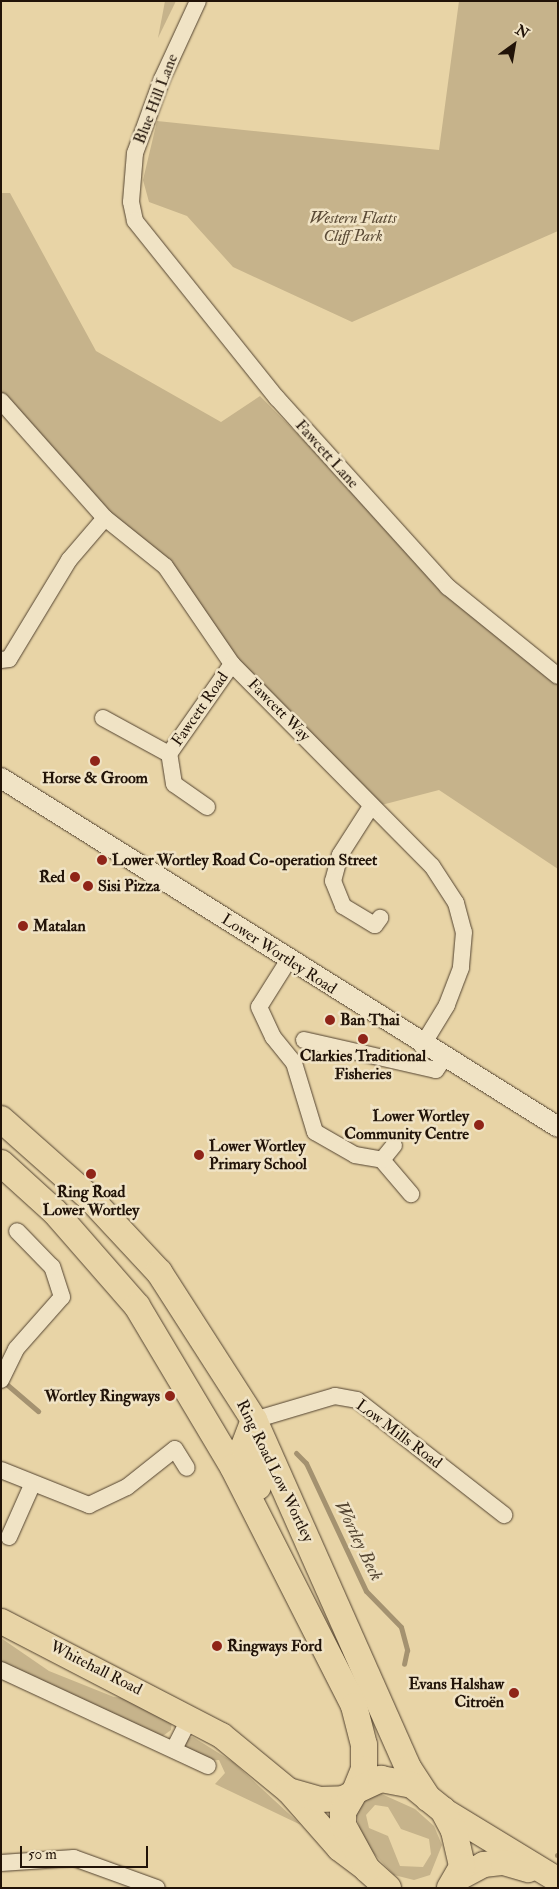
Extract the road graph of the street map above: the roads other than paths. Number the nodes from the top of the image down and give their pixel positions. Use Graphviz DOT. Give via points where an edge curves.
graph roads {
  1 [pos="198,1"];
  2 [pos="131,202"];
  3 [pos="1,401"];
  4 [pos="105,518"];
  5 [pos="1,660"];
  6 [pos="232,664"];
  7 [pos="558,676"];
  8 [pos="103,718"];
  9 [pos="169,754"];
  10 [pos="1,778"];
  11 [pos="207,807"];
  12 [pos="370,808"];
  13 [pos="380,918"];
  14 [pos="288,961"];
  15 [pos="304,1040"];
  16 [pos="422,1046"];
  17 [pos="444,1058"];
  18 [pos="1,1119"];
  19 [pos="558,1127"];
  20 [pos="394,1145"];
  21 [pos="382,1160"];
  22 [pos="1,1163"];
  23 [pos="410,1194"];
  24 [pos="17,1231"];
  25 [pos="1,1380"];
  26 [pos="254,1420"];
  27 [pos="187,1468"];
  28 [pos="1,1470"];
  29 [pos="32,1485"];
  30 [pos="504,1515"];
  31 [pos="9,1537"];
  32 [pos="284,1563"];
  33 [pos="1,1621"];
  34 [pos="1,1670"];
  35 [pos="190,1717"];
  36 [pos="174,1749"];
  37 [pos="208,1766"];
  38 [pos="288,1790"];
  39 [pos="354,1792"];
  40 [pos="435,1804"];
  41 [pos="1,1863"];
  42 [pos="367,1869"];
  43 [pos="549,1876"];
  44 [pos="455,1883"];
  45 [pos="157,1888"];
  46 [pos="388,1888"];
  1 -- 2 [label="street, Blue Hill Lane" via="162,79 135,153"];
  2 -- 7 [label="street, Fawcett Lane" via="136,220 156,249 276,398 448,587"];
  3 -- 4 [label="street, Fawcett Way"];
  4 -- 5 [label="street" via="69,560 10,659"];
  4 -- 6 [label="street, Fawcett Way" via="165,566"];
  6 -- 9 [label="street, Fawcett Road"];
  6 -- 12 [label="street, Fawcett Way" via="305,735"];
  8 -- 9 [label="street, Fawcett Road"];
  9 -- 11 [label="street, Fawcett Road" via="174,784"];
  10 -- 14 [label="street, Lower Wortley Road"];
  12 -- 13 [label="street" via="340,854 333,881 343,906 375,925"];
  12 -- 16 [label="street, Fawcett Way" via="432,866 456,903 464,932 461,968 447,1005"];
  14 -- 16 [label="street, Lower Wortley Road"];
  14 -- 21 [label="street" via="259,1007 273,1037 294,1063 315,1132 356,1155"];
  15 -- 17 [label="street" via="436,1070"];
  16 -- 17 [label="street, Lower Wortley Road"];
  17 -- 19 [label="street, Lower Wortley Road"];
  18 -- 26 [label="highway, Ring Road Low Wortley" via="89,1197 159,1272"];
  20 -- 21 [label="street"];
  21 -- 23 [label="street"];
  22 -- 32 [label="highway, Ring Road Low Wortley" via="55,1212 137,1306"];
  24 -- 25 [label="street" via="52,1267 62,1297 16,1349"];
  26 -- 30 [label="street, Low Mills Road" via="335,1396 357,1400"];
  26 -- 32 [label="highway" via="244,1446"];
  26 -- 40 [label="highway, Ring Road Low Wortley" via="409,1769"];
  27 -- 29 [label="street" via="171,1443 127,1487 89,1505"];
  28 -- 29 [label="street"];
  29 -- 31 [label="street"];
  32 -- 39 [label="highway, Ring Road Low Wortley" via="354,1706 364,1745 364,1769"];
  33 -- 35 [label="main road, Whitehall Road"];
  34 -- 36 [label="street"];
  35 -- 36 [label="street"];
  35 -- 38 [label="main road, Whitehall Road" via="221,1735"];
  36 -- 37 [label="street"];
  38 -- 39 [label="main road, Whitehall Road" via="320,1799 343,1798"];
  38 -- 42 [label="main road, Whitehall Road" via="339,1848"];
  39 -- 40 [label="highway" via="381,1779 396,1780"];
  39 -- 42 [label="highway, Ring Road Low Wortley" via="342,1825"];
  40 -- 43 [label="main road"];
  40 -- 44 [label="highway, Ring Road Low Wortley" via="459,1848"];
  41 -- 45 [label="street" via="74,1858"];
  42 -- 46 [label="highway, Ring Road Low Wortley"];
  43 -- 44 [label="main road" via="502,1862 483,1864"];
}
